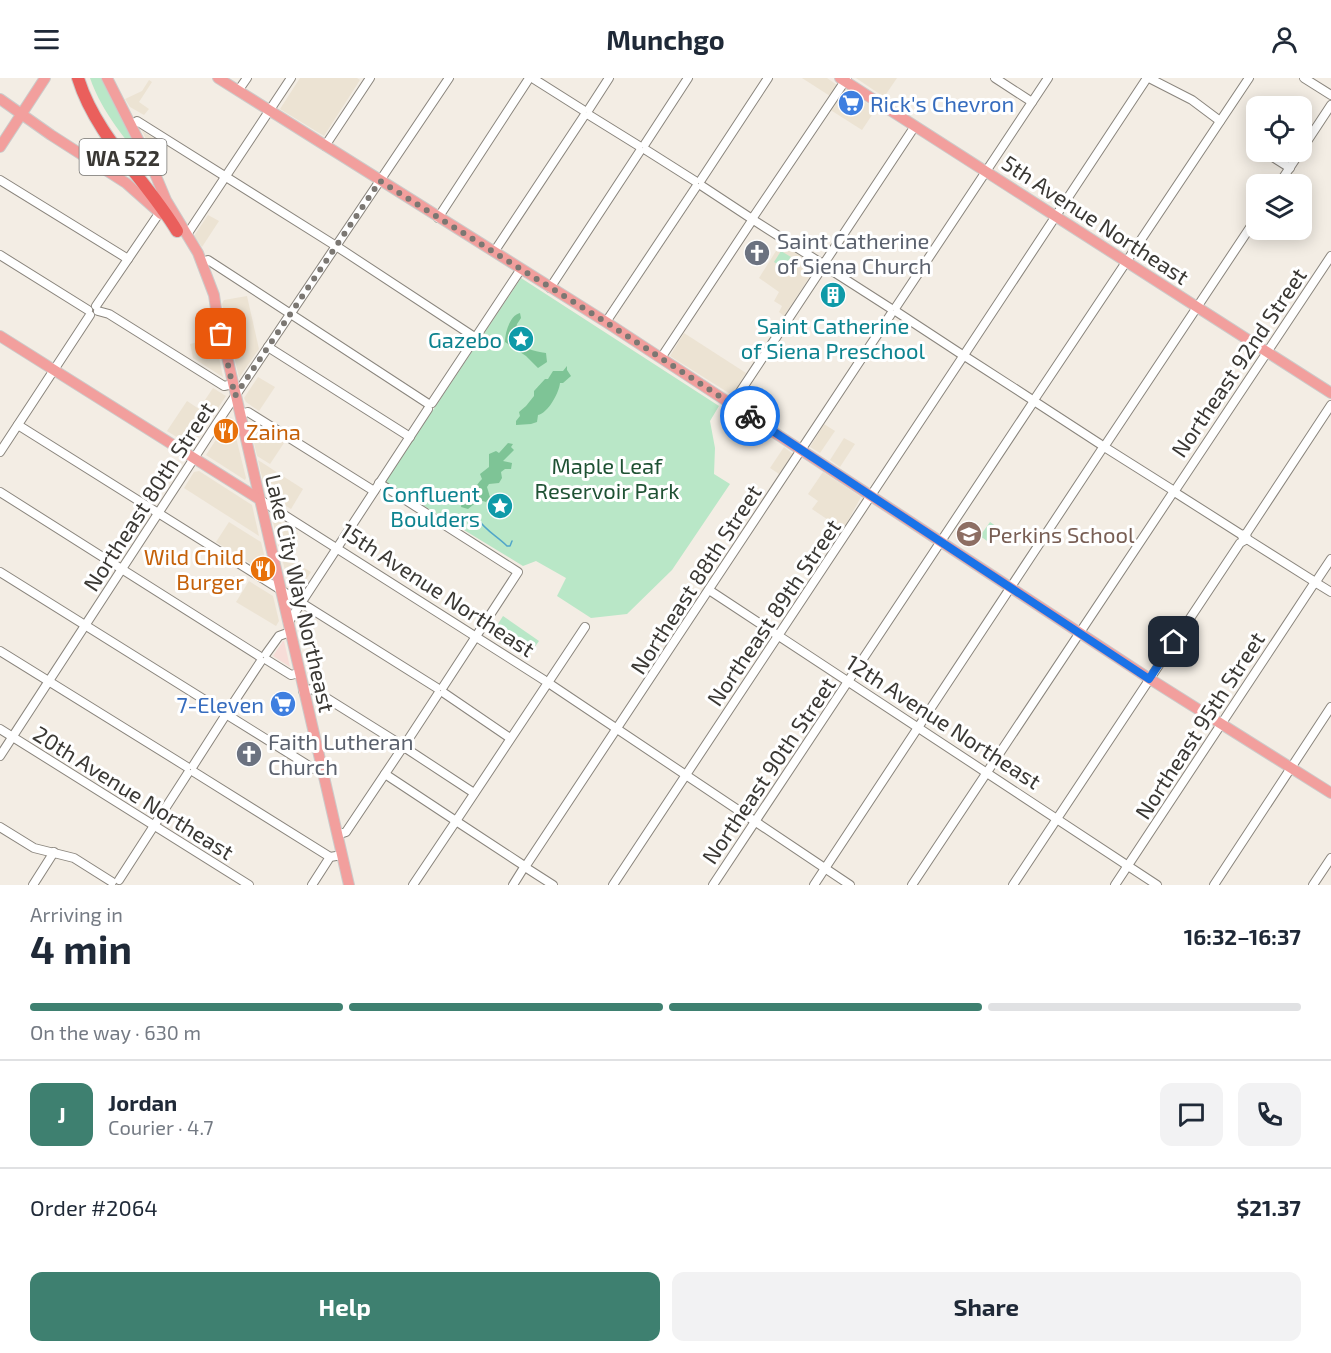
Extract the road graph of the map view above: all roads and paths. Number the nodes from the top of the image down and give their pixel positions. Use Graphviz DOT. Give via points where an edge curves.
graph roads {
  1 [pos="45,78"];
  2 [pos="78,78"];
  3 [pos="86,78"];
  4 [pos="107,78"];
  5 [pos="218,78"];
  6 [pos="247,78"];
  7 [pos="291,78"];
  8 [pos="370,78"];
  9 [pos="449,78"];
  10 [pos="609,78"];
  11 [pos="688,78"];
  12 [pos="768,78"];
  13 [pos="995,78"];
  14 [pos="1048,78"];
  15 [pos="1148,78"];
  16 [pos="1248,78"];
  17 [pos="1304,78"];
  18 [pos="531,79"];
  19 [pos="844,79"];
  20 [pos="238,91"];
  21 [pos="1331,95"];
  22 [pos="0,99"];
  23 [pos="1032,102"];
  24 [pos="1331,105"];
  25 [pos="270,111"];
  26 [pos="586,112"];
  27 [pos="21,114"];
  28 [pos="1220,121"];
  29 [pos="131,124"];
  30 [pos="915,126"];
  31 [pos="1312,134"];
  32 [pos="325,146"];
  33 [pos="0,147"];
  34 [pos="642,148"];
  35 [pos="1281,162"];
  36 [pos="1294,162"];
  37 [pos="1290,168"];
  38 [pos="986,171"];
  39 [pos="1286,174"];
  40 [pos="226,176"];
  41 [pos="0,180"];
  42 [pos="380,181"];
  43 [pos="698,184"];
  44 [pos="166,200"];
  45 [pos="159,212"];
  46 [pos="1056,216"];
  47 [pos="438,218"];
  48 [pos="752,219"];
  49 [pos="183,232"];
  50 [pos="1246,233"];
  51 [pos="336,246"];
  52 [pos="494,252"];
  53 [pos="0,255"];
  54 [pos="1331,256"];
  55 [pos="128,259"];
  56 [pos="202,262"];
  57 [pos="1127,262"];
  58 [pos="823,265"];
  59 [pos="521,269"];
  60 [pos="550,288"];
  61 [pos="1197,306"];
  62 [pos="216,309"];
  63 [pos="894,310"];
  64 [pos="93,311"];
  65 [pos="291,314"];
  66 [pos="606,322"];
  67 [pos="0,336"];
  68 [pos="476,338"];
  69 [pos="268,347"];
  70 [pos="1268,352"];
  71 [pos="964,355"];
  72 [pos="661,358"];
  73 [pos="54,370"];
  74 [pos="233,384"];
  75 [pos="1331,393"];
  76 [pos="235,396"];
  77 [pos="1034,401"];
  78 [pos="732,404"];
  79 [pos="429,405"];
  80 [pos="1331,405"];
  81 [pos="240,414"];
  82 [pos="18,425"];
  83 [pos="410,437"];
  84 [pos="1104,446"];
  85 [pos="801,451"];
  86 [pos="0,452"];
  87 [pos="194,458"];
  88 [pos="380,483"];
  89 [pos="374,491"];
  90 [pos="1174,491"];
  91 [pos="0,492"];
  92 [pos="871,497"];
  93 [pos="259,499"];
  94 [pos="158,514"];
  95 [pos="1244,537"];
  96 [pos="941,541"];
  97 [pos="337,548"];
  98 [pos="1331,559"];
  99 [pos="122,569"];
  100 [pos="0,572"];
  101 [pos="1315,582"];
  102 [pos="1011,587"];
  103 [pos="280,588"];
  104 [pos="709,590"];
  105 [pos="1331,592"];
  106 [pos="302,602"];
  107 [pos="85,626"];
  108 [pos="585,627"];
  109 [pos="289,628"];
  110 [pos="1079,632"];
  111 [pos="779,636"];
  112 [pos="476,637"];
  113 [pos="0,651"];
  114 [pos="263,658"];
  115 [pos="299,673"];
  116 [pos="1149,679"];
  117 [pos="49,681"];
  118 [pos="547,682"];
  119 [pos="848,682"];
  120 [pos="303,691"];
  121 [pos="440,691"];
  122 [pos="1331,707"];
  123 [pos="227,714"];
  124 [pos="1221,724"];
  125 [pos="918,727"];
  126 [pos="0,729"];
  127 [pos="617,729"];
  128 [pos="13,737"];
  129 [pos="510,738"];
  130 [pos="404,747"];
  131 [pos="0,756"];
  132 [pos="321,767"];
  133 [pos="1291,768"];
  134 [pos="191,770"];
  135 [pos="987,773"];
  136 [pos="385,774"];
  137 [pos="686,776"];
  138 [pos="474,793"];
  139 [pos="1331,793"];
  140 [pos="1056,819"];
  141 [pos="456,821"];
  142 [pos="755,822"];
  143 [pos="154,826"];
  144 [pos="1,830"];
  145 [pos="337,835"];
  146 [pos="54,852"];
  147 [pos="342,855"];
  148 [pos="330,858"];
  149 [pos="1331,858"];
  150 [pos="1127,866"];
  151 [pos="525,867"];
  152 [pos="825,868"];
  153 [pos="116,883"];
  154 [pos="33,885"];
  155 [pos="249,885"];
  156 [pos="312,885"];
  157 [pos="349,885"];
  158 [pos="413,885"];
  159 [pos="513,885"];
  160 [pos="553,885"];
  161 [pos="613,885"];
  162 [pos="713,885"];
  163 [pos="814,885"];
  164 [pos="849,885"];
  165 [pos="912,885"];
  166 [pos="1012,885"];
  167 [pos="1114,885"];
  168 [pos="1157,885"];
  169 [pos="1214,885"];
  170 [pos="1313,885"];
  1 -- 27 [label="main road"];
  2 -- 49 [label="highway, WA 522" via="99,125"];
  3 -- 44 [label="highway, WA 522" via="106,120"];
  4 -- 29 [label="main road, Lake City Way Northeast"];
  5 -- 20 [label="main road"];
  6 -- 20 [label="street"];
  7 -- 25 [label="street"];
  8 -- 32 [label="street"];
  9 -- 42 [label="street, Northeast 80th Street"];
  10 -- 26 [label="street"];
  11 -- 34 [label="street"];
  12 -- 43 [label="street"];
  13 -- 23 [label="street"];
  14 -- 23 [label="street, Northeast 88th Street"];
  15 -- 28 [label="street" via="1192,100"];
  15 -- 46 [label="street, Northeast 89th Street"];
  16 -- 28 [label="street, Northeast 90th Street"];
  17 -- 21 [label="street"];
  18 -- 26 [label="street"];
  18 -- 47 [label="street"];
  19 -- 30 [label="main road, 5th Avenue Northeast"];
  19 -- 48 [label="street"];
  20 -- 25 [label="main road"];
  22 -- 27 [label="main road"];
  23 -- 38 [label="street, Northeast 88th Street"];
  24 -- 31 [label="street"];
  25 -- 32 [label="main road"];
  25 -- 40 [label="street"];
  26 -- 34 [label="street"];
  26 -- 52 [label="street"];
  27 -- 33 [label="main road"];
  27 -- 45 [label="main road" via="126,183"];
  28 -- 57 [label="street, Northeast 90th Street"];
  29 -- 40 [label="street" via="137,121"];
  29 -- 44 [label="main road, Lake City Way Northeast"];
  30 -- 38 [label="main road, 5th Avenue Northeast"];
  30 -- 58 [label="street"];
  32 -- 42 [label="main road"];
  34 -- 43 [label="street"];
  34 -- 60 [label="street"];
  35 -- 37 [label="street"];
  36 -- 37 [label="street"];
  37 -- 39 [label="street"];
  38 -- 46 [label="main road, 5th Avenue Northeast"];
  38 -- 63 [label="street, Northeast 88th Street"];
  40 -- 49 [label="street"];
  40 -- 51 [label="street"];
  41 -- 55 [label="street"];
  42 -- 47 [label="main road"];
  42 -- 51 [label="street, Northeast 80th Street"];
  43 -- 48 [label="street"];
  43 -- 66 [label="street"];
  44 -- 49 [label="main road, Lake City Way Northeast / WA 522"];
  45 -- 49 [label="main road"];
  45 -- 55 [label="street"];
  46 -- 57 [label="main road, 5th Avenue Northeast"];
  46 -- 71 [label="street, Northeast 89th Street"];
  47 -- 52 [label="main road"];
  48 -- 58 [label="street"];
  48 -- 72 [label="street"];
  49 -- 56 [label="main road, Lake City Way Northeast / WA 522"];
  49 -- 62 [label="main road, Lake City Way Northeast / WA 522"];
  50 -- 61 [label="street"];
  51 -- 65 [label="street, Northeast 80th Street"];
  51 -- 68 [label="street"];
  52 -- 59 [label="main road"];
  53 -- 64 [label="street"];
  54 -- 70 [label="street, Northeast 92nd Street"];
  55 -- 64 [label="street"];
  56 -- 62 [label="main road, Lake City Way Northeast / WA 522"];
  56 -- 65 [label="street" via="208,260"];
  57 -- 61 [label="main road, 5th Avenue Northeast"];
  57 -- 77 [label="street, Northeast 90th Street"];
  58 -- 63 [label="street"];
  58 -- 78 [label="street"];
  59 -- 60 [label="main road"];
  59 -- 68 [label="street"];
  60 -- 66 [label="main road"];
  61 -- 70 [label="main road, 5th Avenue Northeast"];
  61 -- 84 [label="street"];
  62 -- 74 [label="main road, Lake City Way Northeast / WA 522"];
  63 -- 71 [label="street"];
  63 -- 85 [label="street, Northeast 88th Street"];
  64 -- 73 [label="street"];
  64 -- 74 [label="street" via="109,314 224,386"];
  65 -- 69 [label="street, Northeast 80th Street"];
  65 -- 79 [label="street"];
  66 -- 72 [label="main road"];
  67 -- 73 [label="main road, 15th Avenue Northeast"];
  68 -- 79 [label="street"];
  69 -- 76 [label="street, Northeast 80th Street"];
  69 -- 83 [label="street"];
  70 -- 75 [label="main road, 5th Avenue Northeast"];
  70 -- 90 [label="street, Northeast 92nd Street"];
  71 -- 77 [label="street"];
  71 -- 92 [label="street, Northeast 89th Street"];
  72 -- 78 [label="main road"];
  73 -- 82 [label="street"];
  73 -- 87 [label="main road, 15th Avenue Northeast"];
  74 -- 76 [label="main road, Lake City Way Northeast / WA 522"];
  76 -- 81 [label="main road, Lake City Way Northeast / WA 522"];
  76 -- 87 [label="street, Northeast 80th Street"];
  77 -- 84 [label="street"];
  77 -- 96 [label="street, Northeast 90th Street"];
  78 -- 85 [label="main road"];
  79 -- 83 [label="street"];
  80 -- 95 [label="street"];
  81 -- 89 [label="street" via="248,412"];
  81 -- 93 [label="main road, Lake City Way Northeast / WA 522"];
  82 -- 86 [label="street"];
  82 -- 94 [label="street"];
  83 -- 88 [label="street"];
  84 -- 90 [label="street"];
  84 -- 102 [label="street"];
  85 -- 92 [label="main road"];
  85 -- 104 [label="street, Northeast 88th Street"];
  87 -- 93 [label="main road, 15th Avenue Northeast"];
  87 -- 94 [label="street, Northeast 80th Street"];
  88 -- 89 [label="street"];
  88 -- 112 [label="street" via="518,572"];
  89 -- 97 [label="street"];
  90 -- 95 [label="street"];
  90 -- 110 [label="street, Northeast 92nd Street"];
  91 -- 99 [label="street"];
  92 -- 96 [label="main road"];
  92 -- 111 [label="street, Northeast 89th Street"];
  93 -- 97 [label="street, 15th Avenue Northeast"];
  93 -- 103 [label="main road, Lake City Way Northeast / WA 522"];
  94 -- 99 [label="street, Northeast 80th Street"];
  94 -- 103 [label="street"];
  95 -- 101 [label="street"];
  95 -- 116 [label="street"];
  96 -- 102 [label="main road"];
  96 -- 119 [label="street, Northeast 90th Street"];
  97 -- 106 [label="street"];
  97 -- 112 [label="street, 15th Avenue Northeast"];
  98 -- 101 [label="street, Northeast 95th Street"];
  99 -- 107 [label="street, Northeast 80th Street"];
  99 -- 114 [label="street"];
  100 -- 107 [label="street"];
  101 -- 105 [label="street"];
  101 -- 124 [label="street, Northeast 95th Street"];
  102 -- 110 [label="main road"];
  102 -- 125 [label="street"];
  103 -- 106 [label="street"];
  103 -- 109 [label="main road, Lake City Way Northeast / WA 522"];
  104 -- 111 [label="street, 12th Avenue Northeast"];
  104 -- 127 [label="street, Northeast 88th Street"];
  106 -- 109 [label="street"];
  106 -- 121 [label="street"];
  107 -- 117 [label="street, Northeast 80th Street"];
  107 -- 123 [label="street"];
  108 -- 118 [label="street"];
  109 -- 114 [label="street"];
  109 -- 115 [label="main road, Lake City Way Northeast / WA 522"];
  110 -- 116 [label="main road"];
  110 -- 135 [label="street, Northeast 92nd Street"];
  111 -- 119 [label="street, 12th Avenue Northeast"];
  111 -- 137 [label="street, Northeast 89th Street"];
  112 -- 118 [label="street, 15th Avenue Northeast"];
  112 -- 121 [label="street"];
  113 -- 117 [label="street"];
  114 -- 115 [label="street" via="291,675"];
  114 -- 123 [label="street"];
  115 -- 120 [label="main road, Lake City Way Northeast / WA 522"];
  116 -- 124 [label="main road"];
  116 -- 140 [label="street"];
  117 -- 128 [label="street, Northeast 80th Street"];
  117 -- 134 [label="street"];
  118 -- 127 [label="street, 15th Avenue Northeast"];
  118 -- 129 [label="street"];
  119 -- 125 [label="street, 12th Avenue Northeast"];
  119 -- 142 [label="street, Northeast 90th Street"];
  120 -- 130 [label="street" via="312,689"];
  120 -- 132 [label="main road, Lake City Way Northeast / WA 522"];
  121 -- 129 [label="street"];
  121 -- 130 [label="street"];
  122 -- 133 [label="street"];
  123 -- 132 [label="street" via="314,769"];
  123 -- 134 [label="street"];
  124 -- 133 [label="main road"];
  124 -- 150 [label="street, Northeast 95th Street"];
  125 -- 135 [label="street, 12th Avenue Northeast"];
  125 -- 152 [label="street"];
  126 -- 128 [label="street, 20th Avenue Northeast"];
  127 -- 137 [label="street, 15th Avenue Northeast"];
  127 -- 151 [label="street, Northeast 88th Street"];
  128 -- 131 [label="street, Northeast 80th Street"];
  128 -- 143 [label="street, 20th Avenue Northeast"];
  129 -- 138 [label="street"];
  130 -- 136 [label="street"];
  130 -- 138 [label="street"];
  132 -- 145 [label="main road, Lake City Way Northeast / WA 522"];
  133 -- 139 [label="main road"];
  133 -- 169 [label="street"];
  134 -- 143 [label="street"];
  134 -- 148 [label="street"];
  135 -- 140 [label="street, 12th Avenue Northeast"];
  135 -- 165 [label="street, Northeast 92nd Street"];
  136 -- 141 [label="street"];
  136 -- 145 [label="street" via="346,832"];
  137 -- 142 [label="street, 15th Avenue Northeast"];
  137 -- 161 [label="street, Northeast 89th Street"];
  138 -- 141 [label="street"];
  140 -- 150 [label="street, 12th Avenue Northeast"];
  140 -- 166 [label="street"];
  141 -- 151 [label="street"];
  141 -- 158 [label="street"];
  142 -- 152 [label="street, 15th Avenue Northeast"];
  142 -- 162 [label="street, Northeast 90th Street"];
  143 -- 153 [label="street"];
  143 -- 155 [label="street, 20th Avenue Northeast"];
  144 -- 146 [label="street" via="34,848"];
  145 -- 147 [label="main road, Lake City Way Northeast / WA 522"];
  146 -- 153 [label="street" via="74,858"];
  146 -- 154 [label="street"];
  147 -- 148 [label="street"];
  147 -- 157 [label="main road, Lake City Way Northeast / WA 522"];
  148 -- 156 [label="street"];
  149 -- 170 [label="street"];
  150 -- 167 [label="street, Northeast 95th Street"];
  150 -- 168 [label="street, 12th Avenue Northeast"];
  151 -- 159 [label="street, Northeast 88th Street"];
  151 -- 160 [label="street"];
  152 -- 163 [label="street"];
  152 -- 164 [label="street, 15th Avenue Northeast"];
}
